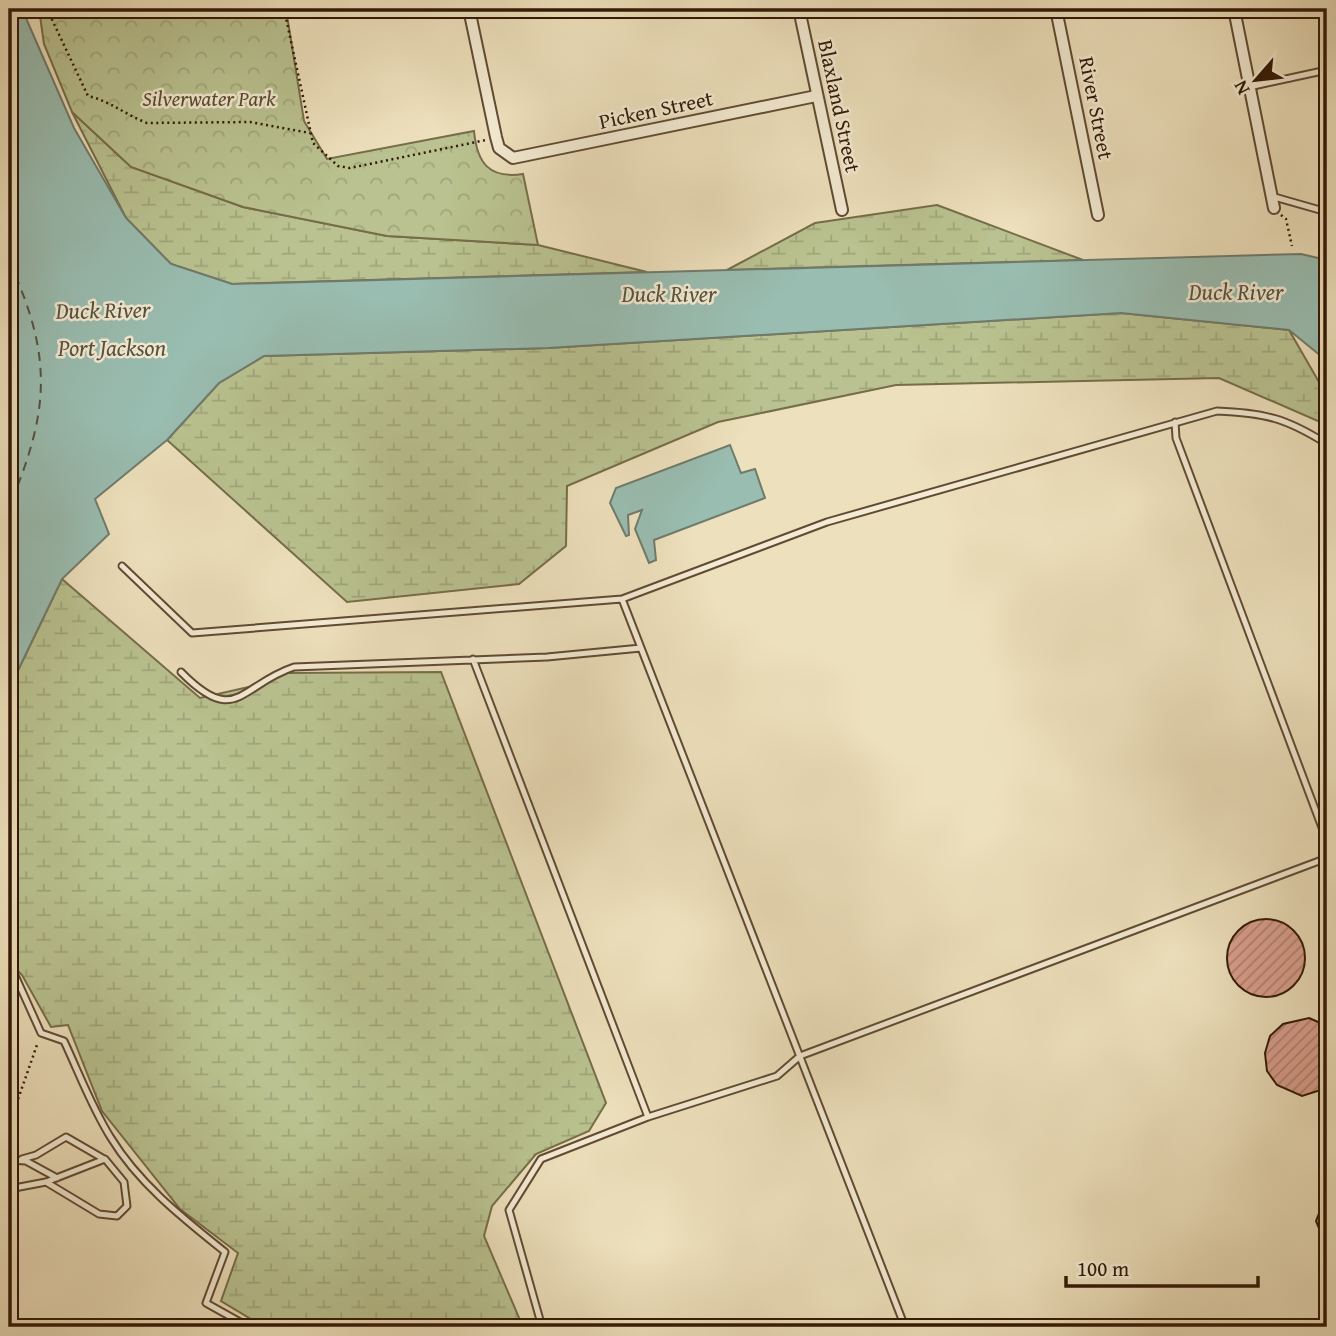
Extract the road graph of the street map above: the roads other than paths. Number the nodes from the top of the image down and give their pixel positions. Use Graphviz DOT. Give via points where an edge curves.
graph roads {
  1 [pos="469,9"];
  2 [pos="799,9"];
  3 [pos="1056,9"];
  4 [pos="1234,9"];
  5 [pos="1327,70"];
  6 [pos="1250,87"];
  7 [pos="816,96"];
  8 [pos="1271,196"];
  9 [pos="1273,208"];
  10 [pos="842,210"];
  11 [pos="1327,212"];
  12 [pos="1098,215"];
  13 [pos="1175,422"];
  14 [pos="1327,444"];
  15 [pos="122,566"];
  16 [pos="622,599"];
  17 [pos="641,648"];
  18 [pos="473,659"];
  19 [pos="181,672"];
  20 [pos="1327,841"];
  21 [pos="1327,858"];
  22 [pos="9,962"];
  23 [pos="800,1056"];
  24 [pos="648,1117"];
  25 [pos="22,1159"];
  26 [pos="105,1159"];
  27 [pos="9,1160"];
  28 [pos="57,1178"];
  29 [pos="46,1182"];
  30 [pos="9,1189"];
  31 [pos="249,1327"];
  32 [pos="542,1327"];
  33 [pos="905,1327"];
  1 -- 7 [label="street, Picken Street" via="496,137 505,154 513,158"];
  2 -- 7 [label="street, Blaxland Street"];
  3 -- 12 [label="street, River Street"];
  4 -- 6 [label="street"];
  5 -- 6 [label="lane"];
  6 -- 8 [label="street"];
  7 -- 10 [label="street, Blaxland Street"];
  8 -- 9 [label="street"];
  8 -- 11 [label="lane"];
  13 -- 14 [label="lane" via="1217,411 1261,412"];
  13 -- 16 [label="lane" via="827,522"];
  13 -- 20 [label="lane" via="1191,480"];
  15 -- 16 [label="lane" via="192,633"];
  16 -- 17 [label="lane"];
  17 -- 18 [label="lane"];
  17 -- 23 [label="lane"];
  18 -- 19 [label="lane" via="294,667 237,699 219,701 202,694"];
  18 -- 24 [label="lane"];
  21 -- 23 [label="lane"];
  22 -- 31 [label="lane" via="41,1033 64,1041 111,1138 180,1216 225,1252 206,1303"];
  23 -- 24 [label="lane" via="777,1076"];
  23 -- 33 [label="lane"];
  24 -- 32 [label="lane" via="541,1159 509,1210"];
  25 -- 26 [label="lane" via="66,1137"];
  25 -- 27 [label="lane"];
  25 -- 28 [label="lane"];
  26 -- 28 [label="lane"];
  26 -- 29 [label="lane" via="127,1191 127,1206 117,1216 99,1214"];
  28 -- 29 [label="lane"];
  29 -- 30 [label="lane"];
}
